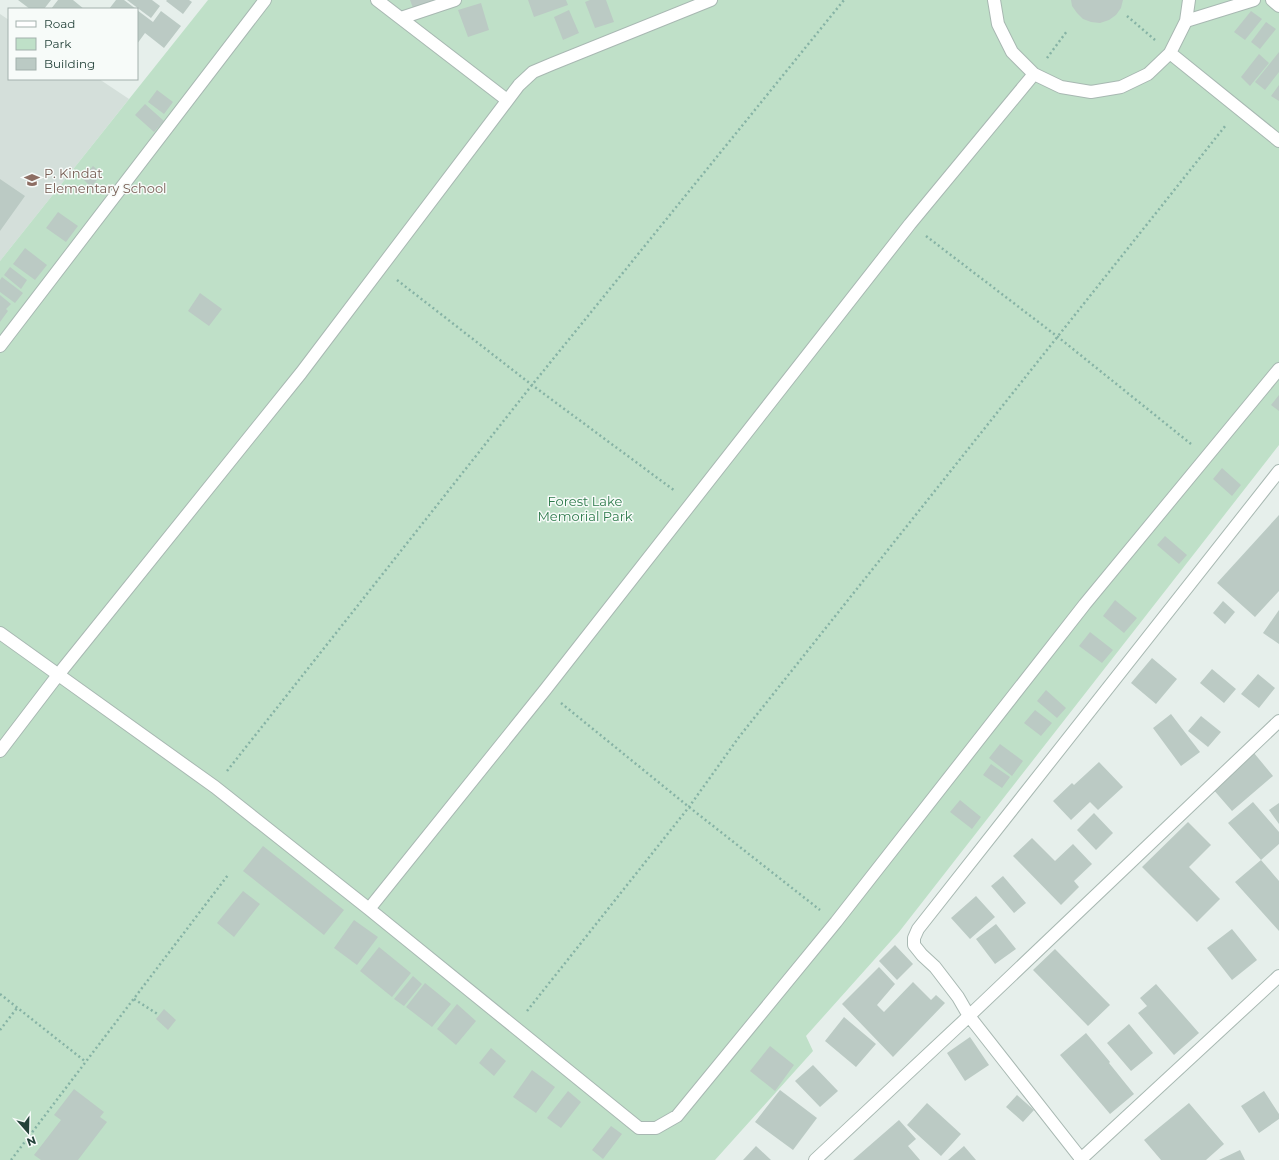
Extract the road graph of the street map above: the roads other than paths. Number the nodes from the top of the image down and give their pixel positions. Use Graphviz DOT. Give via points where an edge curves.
graph roads {
  1 [pos="265,0"];
  2 [pos="377,0"];
  3 [pos="455,0"];
  4 [pos="711,0"];
  5 [pos="994,0"];
  6 [pos="1189,0"];
  7 [pos="1254,0"];
  8 [pos="1272,0"];
  9 [pos="1232,3"];
  10 [pos="1279,6"];
  11 [pos="401,18"];
  12 [pos="1186,21"];
  13 [pos="1170,53"];
  14 [pos="1034,74"];
  15 [pos="507,100"];
  16 [pos="1279,141"];
  17 [pos="0,346"];
  18 [pos="1279,369"];
  19 [pos="1279,471"];
  20 [pos="0,633"];
  21 [pos="58,675"];
  22 [pos="1279,721"];
  23 [pos="0,751"];
  24 [pos="369,909"];
  25 [pos="1279,976"];
  26 [pos="969,1016"];
  27 [pos="815,1160"];
  28 [pos="1081,1160"];
  1 -- 17 [label="street"];
  2 -- 11 [label="street"];
  3 -- 11 [label="street"];
  4 -- 15 [label="street" via="533,72"];
  5 -- 14 [label="street" via="998,24 1012,52"];
  6 -- 12 [label="street"];
  7 -- 9 [label="street"];
  8 -- 10 [label="street"];
  9 -- 12 [label="street"];
  11 -- 15 [label="street"];
  12 -- 13 [label="street"];
  13 -- 14 [label="street" via="1148,74 1121,88 1084,91 1061,87"];
  13 -- 16 [label="street"];
  14 -- 24 [label="street" via="910,224 545,690"];
  15 -- 21 [label="street" via="302,373"];
  18 -- 24 [label="street" via="1085,604 836,922 677,1116 656,1128 639,1128"];
  19 -- 26 [label="street" via="918,929 914,945 935,967"];
  20 -- 21 [label="street"];
  21 -- 23 [label="street"];
  21 -- 24 [label="street" via="215,787"];
  22 -- 26 [label="street"];
  25 -- 28 [label="street"];
  26 -- 27 [label="street"];
  26 -- 28 [label="street"];
}
